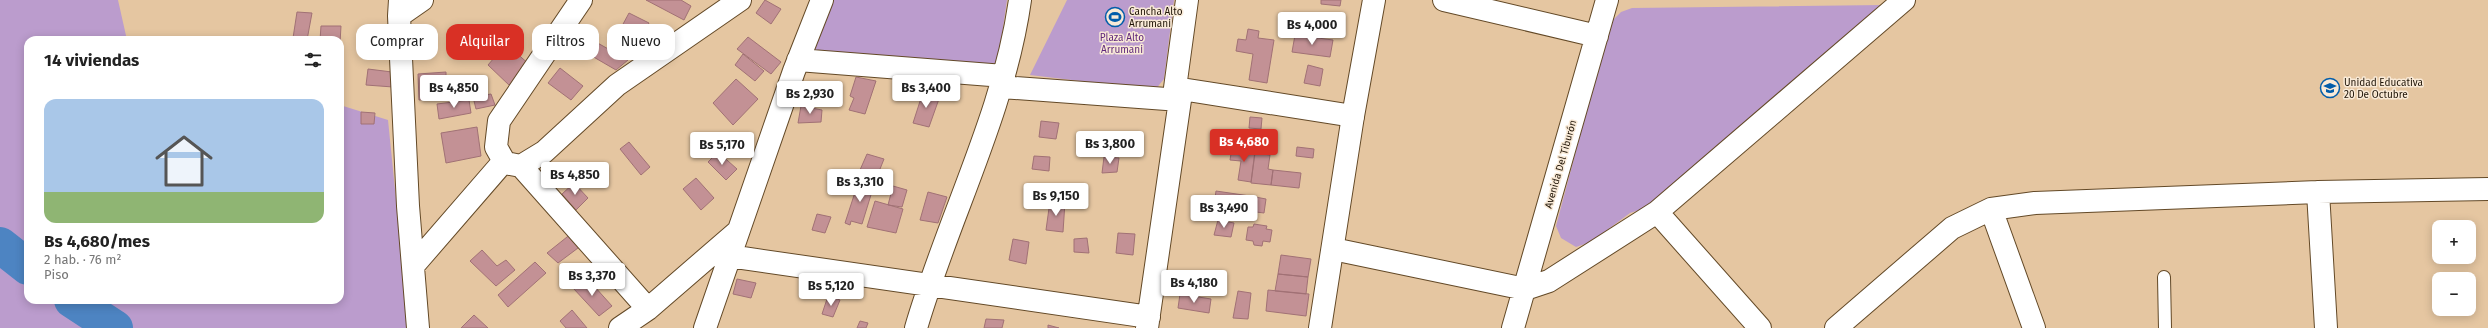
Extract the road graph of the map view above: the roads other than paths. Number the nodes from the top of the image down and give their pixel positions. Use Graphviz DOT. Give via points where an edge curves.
graph roads {
  1 [pos="422,0"];
  2 [pos="580,0"];
  3 [pos="740,0"];
  4 [pos="822,0"];
  5 [pos="1020,0"];
  6 [pos="1187,0"];
  7 [pos="1374,0"];
  8 [pos="1444,0"];
  9 [pos="1607,0"];
  10 [pos="1904,0"];
  11 [pos="400,8"];
  12 [pos="1597,36"];
  13 [pos="798,60"];
  14 [pos="1003,81"];
  15 [pos="1177,94"];
  16 [pos="1353,116"];
  17 [pos="512,164"];
  18 [pos="2488,189"];
  19 [pos="2318,192"];
  20 [pos="1991,208"];
  21 [pos="1657,212"];
  22 [pos="737,232"];
  23 [pos="1332,249"];
  24 [pos="729,256"];
  25 [pos="413,266"];
  26 [pos="2164,277"];
  27 [pos="929,285"];
  28 [pos="1525,289"];
  29 [pos="648,309"];
  30 [pos="1148,323"];
  31 [pos="418,328"];
  32 [pos="620,328"];
  33 [pos="705,328"];
  34 [pos="916,328"];
  35 [pos="1320,328"];
  36 [pos="1513,328"];
  37 [pos="1760,328"];
  38 [pos="1836,328"];
  39 [pos="2034,328"];
  40 [pos="2165,328"];
  41 [pos="2326,328"];
  1 -- 11 [label="street"];
  2 -- 17 [label="street" via="499,121 496,147"];
  3 -- 17 [label="street" via="616,85 544,152"];
  4 -- 13 [label="street"];
  5 -- 14 [label="street" via="1015,35"];
  6 -- 15 [label="street"];
  7 -- 16 [label="street"];
  8 -- 12 [label="street"];
  9 -- 12 [label="street, Avenida Del Tiburón"];
  10 -- 21 [label="street"];
  11 -- 25 [label="street"];
  12 -- 28 [label="street, Avenida Del Tiburón"];
  13 -- 14 [label="street"];
  13 -- 22 [label="street"];
  14 -- 15 [label="street"];
  14 -- 27 [label="street"];
  15 -- 16 [label="street"];
  15 -- 30 [label="street"];
  16 -- 23 [label="street"];
  17 -- 25 [label="street"];
  17 -- 29 [label="street"];
  18 -- 19 [label="street"];
  19 -- 20 [label="street" via="2035,203"];
  19 -- 41 [label="street"];
  20 -- 38 [label="street" via="1952,228"];
  20 -- 39 [label="street"];
  21 -- 28 [label="street" via="1549,281"];
  21 -- 37 [label="street"];
  22 -- 24 [label="street"];
  22 -- 29 [label="street"];
  23 -- 28 [label="street"];
  23 -- 35 [label="street"];
  24 -- 27 [label="street"];
  24 -- 33 [label="street"];
  25 -- 31 [label="street"];
  26 -- 40 [label="lane"];
  27 -- 30 [label="street"];
  27 -- 34 [label="street"];
  28 -- 36 [label="street, Avenida Del Tiburón"];
  29 -- 32 [label="street"];
}
